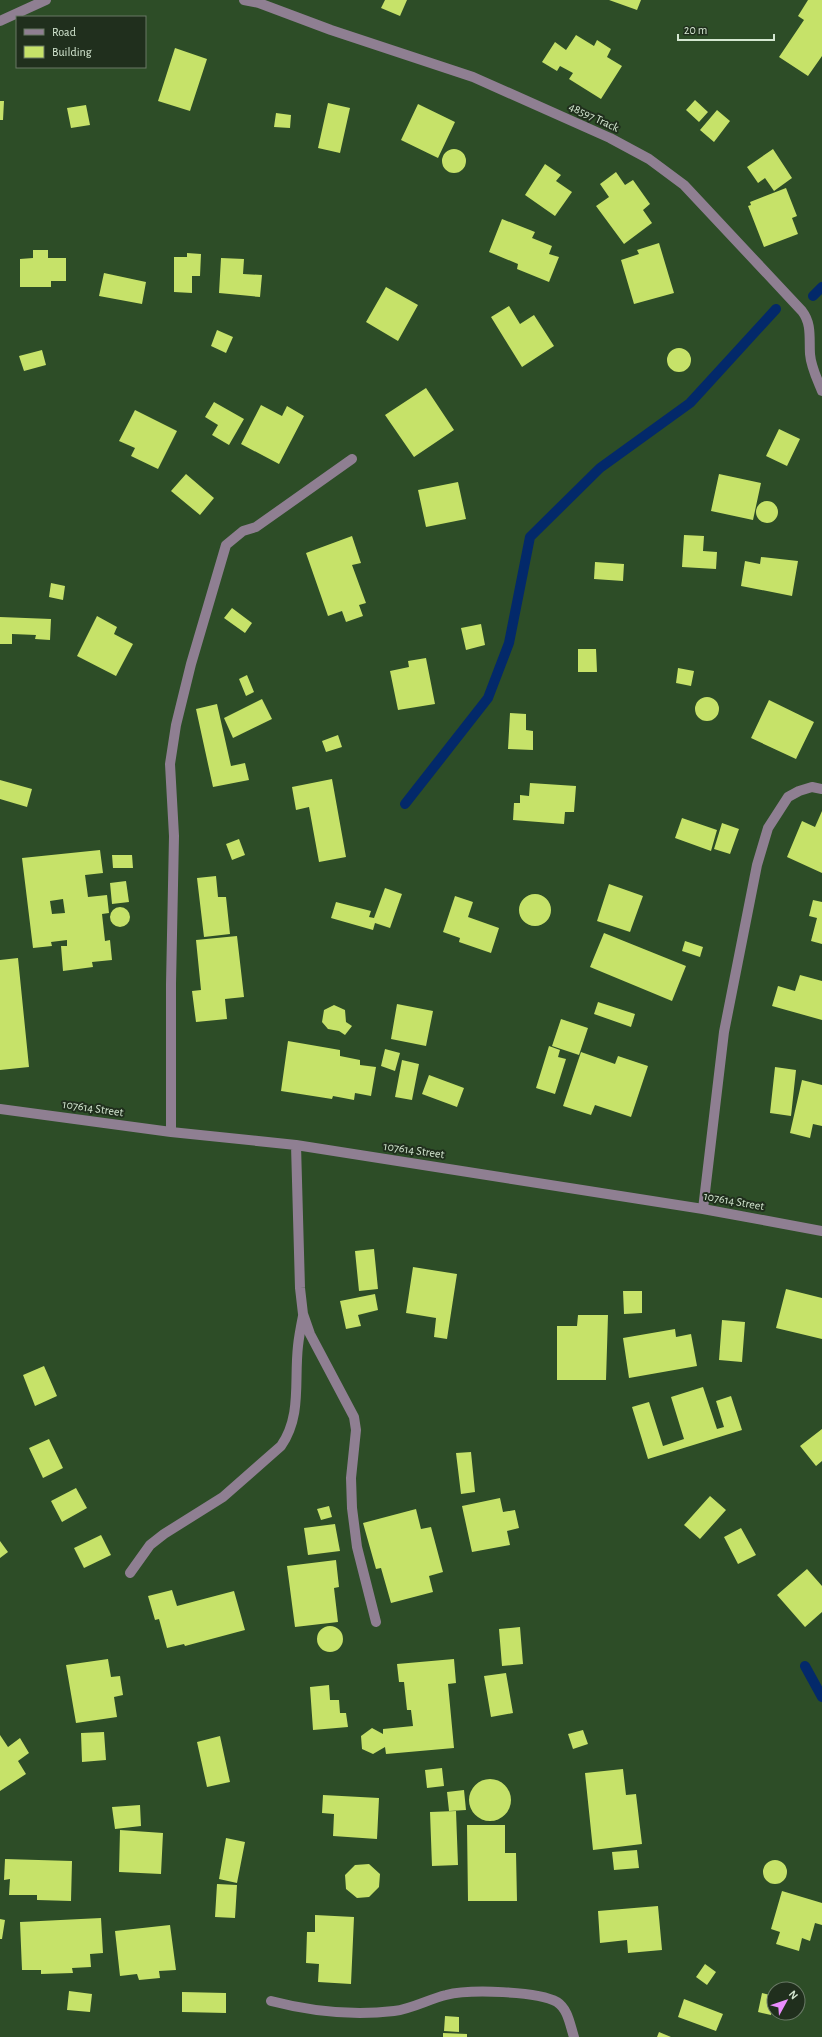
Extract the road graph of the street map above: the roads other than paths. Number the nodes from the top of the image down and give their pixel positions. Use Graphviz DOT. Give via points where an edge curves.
graph roads {
  1 [pos="46,0"];
  2 [pos="244,0"];
  3 [pos="0,21"];
  4 [pos="822,390"];
  5 [pos="352,459"];
  6 [pos="822,789"];
  7 [pos="0,1109"];
  8 [pos="171,1132"];
  9 [pos="296,1145"];
  10 [pos="703,1209"];
  11 [pos="822,1231"];
  12 [pos="303,1314"];
  13 [pos="130,1573"];
  14 [pos="376,1622"];
  15 [pos="271,2001"];
  16 [pos="574,2037"];
  1 -- 3 [label="street"];
  2 -- 4 [label="street, 48597 Track" via="473,77 610,138 649,159 684,185 807,317 810,355"];
  5 -- 8 [label="street" via="256,527 243,531 226,545 191,664 176,725 170,764 174,836"];
  6 -- 10 [label="street" via="812,787 788,797 768,828 757,865 724,1032"];
  7 -- 8 [label="street, 107614 Street"];
  8 -- 9 [label="street, 107614 Street"];
  9 -- 10 [label="street, 107614 Street"];
  9 -- 12 [label="street"];
  10 -- 11 [label="street, 107614 Street"];
  12 -- 13 [label="street" via="297,1347 293,1423 285,1441 251,1475 223,1497 170,1530 150,1546"];
  12 -- 14 [label="street" via="310,1334 354,1417 356,1430 351,1478 352,1508 357,1547"];
  15 -- 16 [label="street" via="307,2010 364,2013 396,2011 448,1994 531,1994 558,2003 569,2019"];
}
